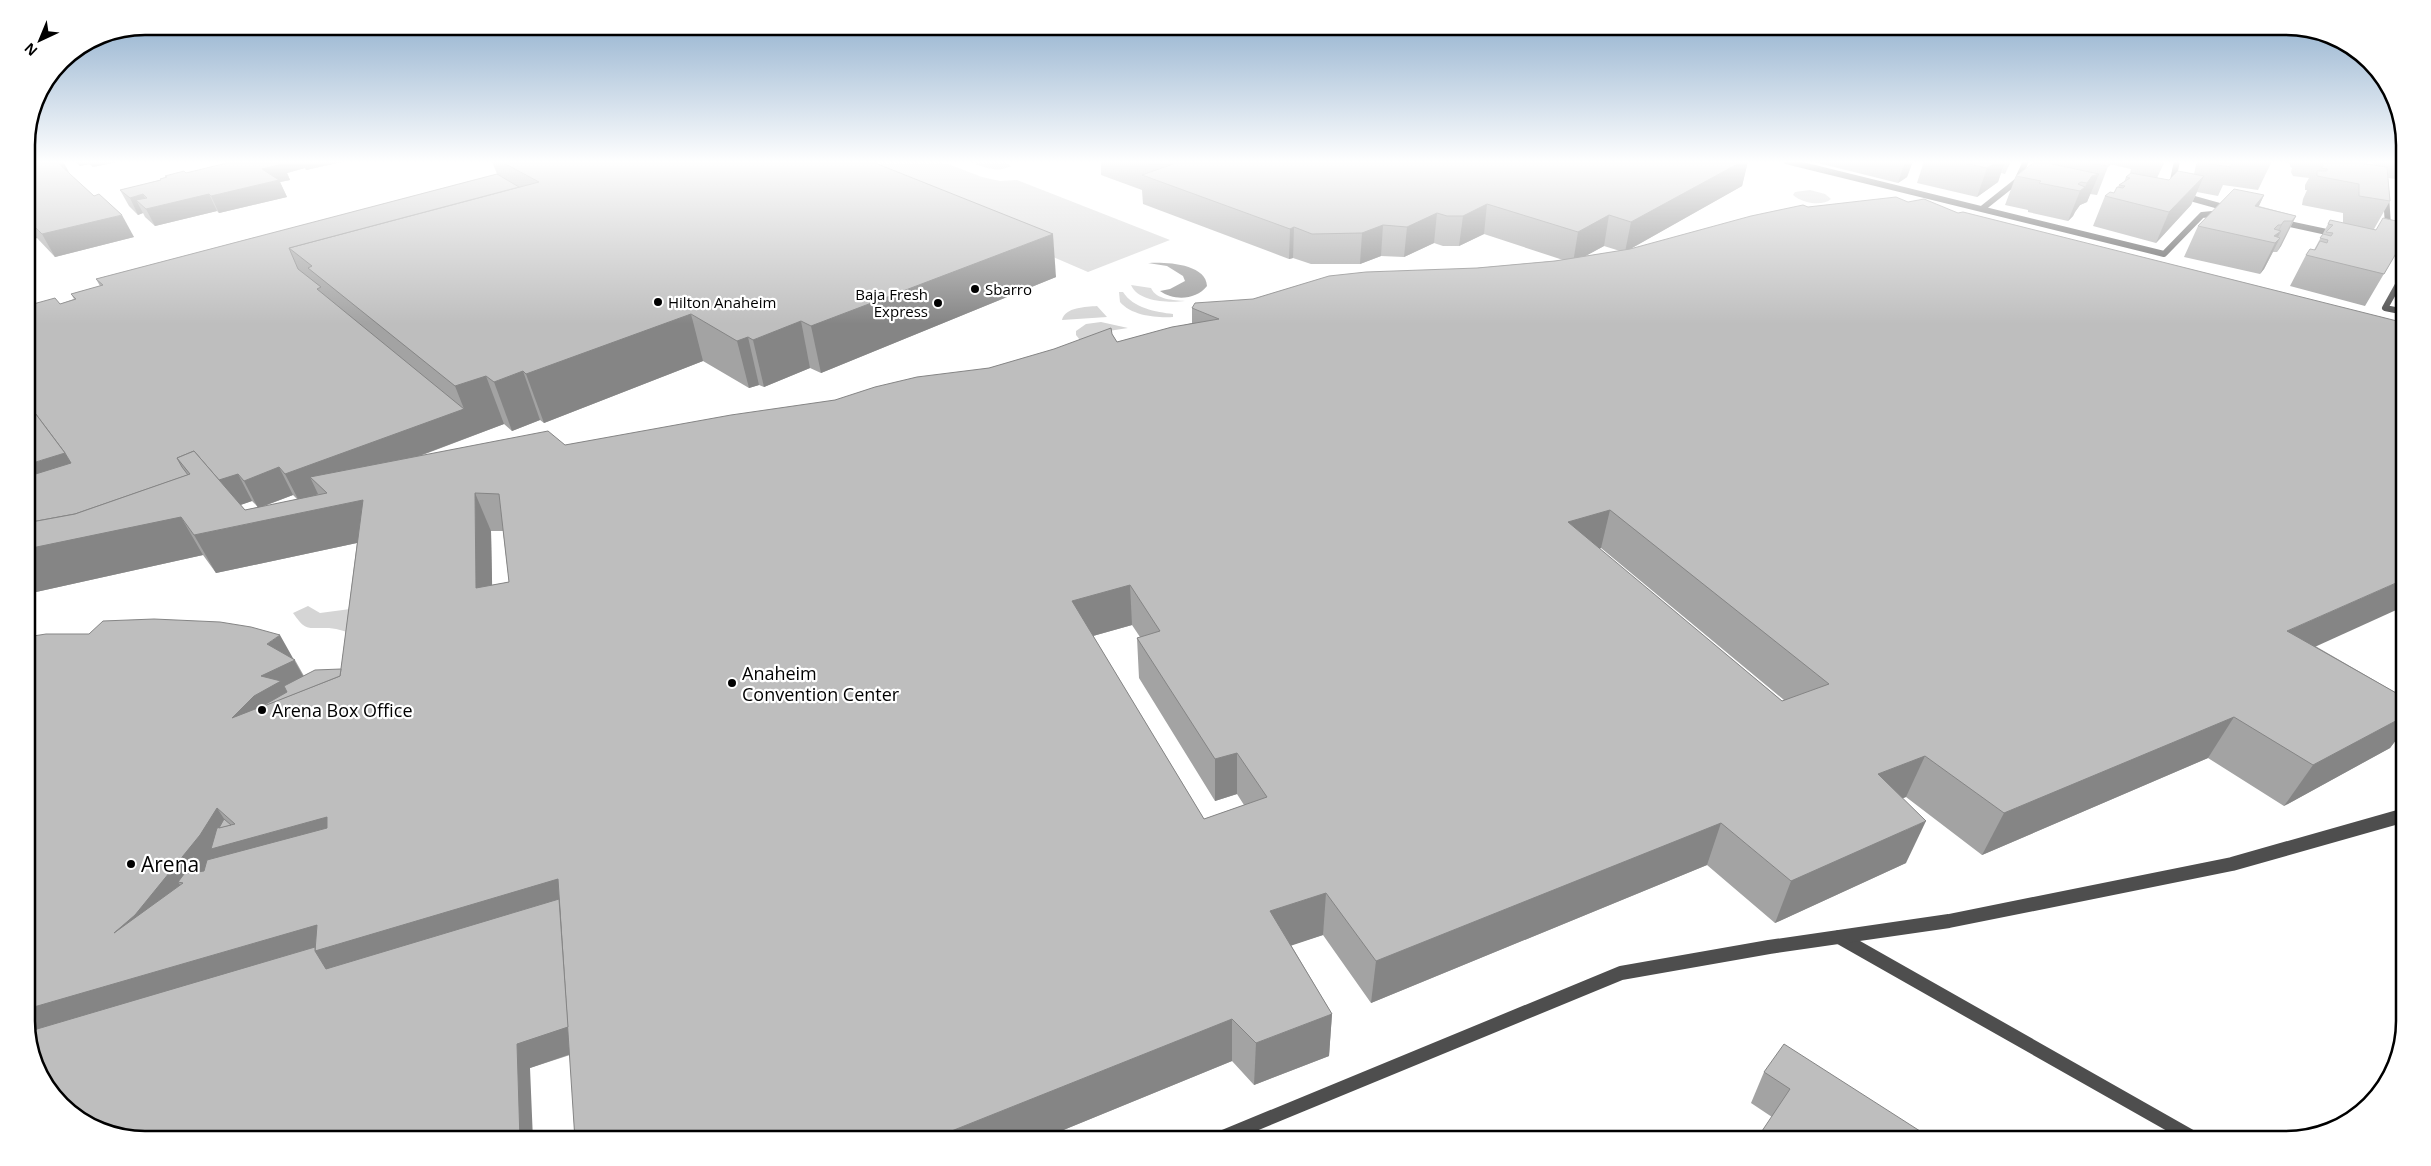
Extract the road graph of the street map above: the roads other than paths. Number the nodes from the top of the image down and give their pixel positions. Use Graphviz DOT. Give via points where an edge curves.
graph roads {
  1 [pos="2011,215"];
  2 [pos="2202,215"];
  3 [pos="2387,215"];
  4 [pos="2268,218"];
  5 [pos="2346,236"];
  6 [pos="2380,240"];
  7 [pos="2389,241"];
  8 [pos="2396,241"];
  9 [pos="2396,245"];
  10 [pos="2396,287"];
  11 [pos="2396,310"];
  12 [pos="2396,818"];
  13 [pos="1839,937"];
  14 [pos="1238,1131"];
  15 [pos="2181,1131"];
  1 -- 2 [label="street" via="2164,254"];
  3 -- 7 [label="street"];
  4 -- 5 [label="street"];
  6 -- 7 [label="street"];
  7 -- 8 [label="street"];
  7 -- 9 [label="street"];
  10 -- 11 [label="street" via="2385,308"];
  12 -- 13 [label="street" via="2232,864 1949,921"];
  13 -- 14 [label="street" via="1621,973"];
  13 -- 15 [label="street"];
}
